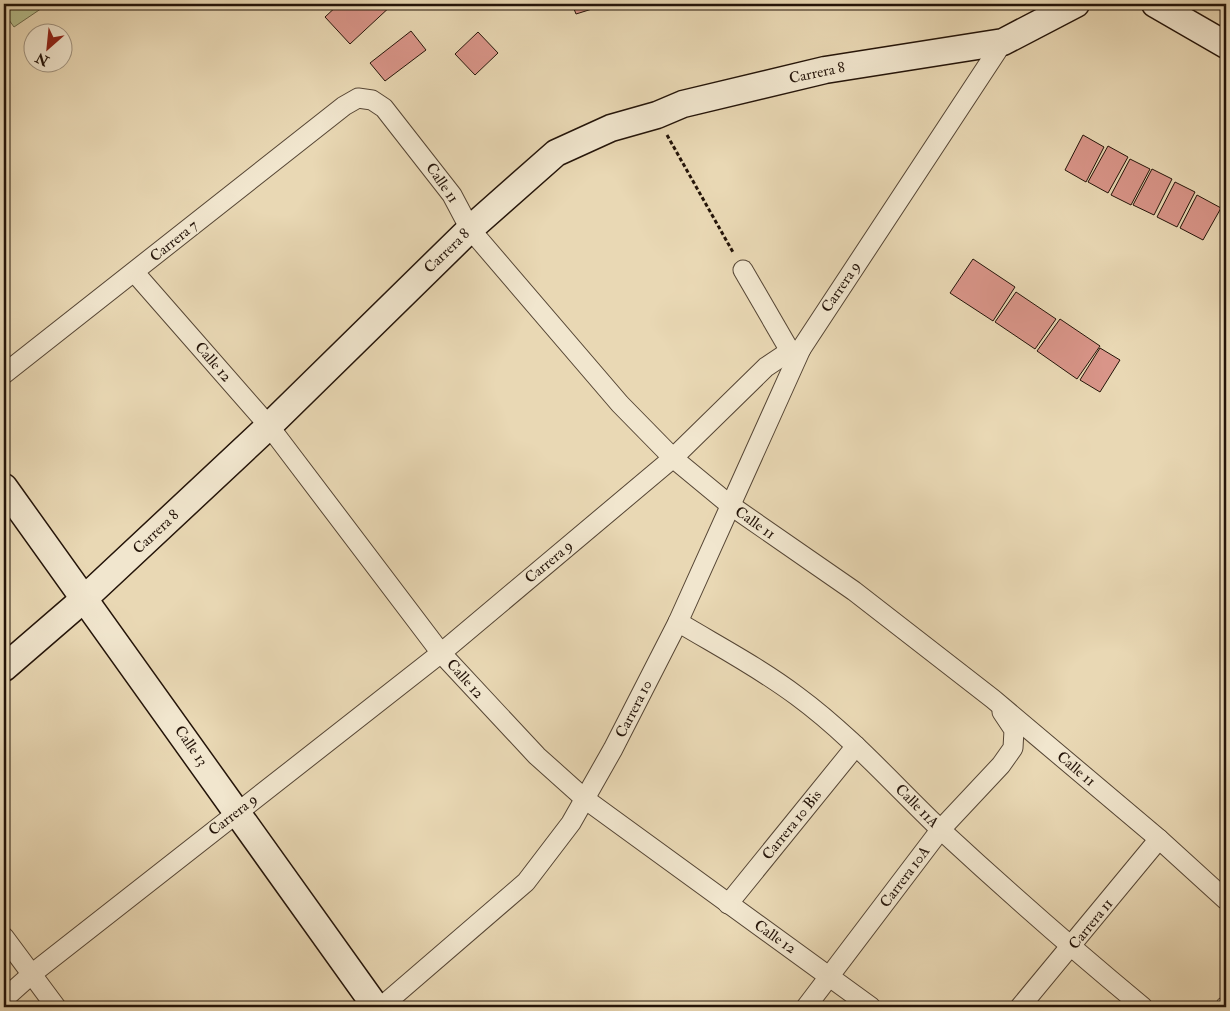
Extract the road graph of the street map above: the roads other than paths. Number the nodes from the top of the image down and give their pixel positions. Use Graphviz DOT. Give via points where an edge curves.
graph roads {
  1 [pos="1076,4"];
  2 [pos="1155,4"];
  3 [pos="1003,42"];
  4 [pos="1226,45"];
  5 [pos="344,106"];
  6 [pos="470,229"];
  7 [pos="743,270"];
  8 [pos="135,272"];
  9 [pos="795,350"];
  10 [pos="4,374"];
  11 [pos="269,426"];
  12 [pos="673,458"];
  13 [pos="4,487"];
  14 [pos="730,505"];
  15 [pos="85,598"];
  16 [pos="678,622"];
  17 [pos="441,653"];
  18 [pos="4,668"];
  19 [pos="993,699"];
  20 [pos="856,746"];
  21 [pos="585,799"];
  22 [pos="237,812"];
  23 [pos="941,829"];
  24 [pos="1160,839"];
  25 [pos="1226,900"];
  26 [pos="728,904"];
  27 [pos="4,936"];
  28 [pos="1071,948"];
  29 [pos="33,974"];
  30 [pos="831,977"];
  31 [pos="4,999"];
  32 [pos="56,1007"];
  33 [pos="376,1007"];
  34 [pos="381,1007"];
  35 [pos="806,1007"];
  36 [pos="870,1007"];
  37 [pos="1020,1007"];
  38 [pos="1143,1007"];
  1 -- 3 [label="street"];
  2 -- 4 [label="street"];
  3 -- 6 [label="street, Carrera 8" via="825,70 683,104 612,128 556,153"];
  3 -- 9 [label="street, Carrera 9"];
  5 -- 6 [label="street, Calle 11" via="358,98 372,100 384,108 452,195"];
  5 -- 8 [label="street, Carrera 7"];
  6 -- 11 [label="street, Carrera 8"];
  6 -- 12 [label="street, Calle 11" via="620,404"];
  7 -- 9 [label="street"];
  8 -- 10 [label="street, Carrera 7"];
  8 -- 11 [label="street, Calle 12"];
  9 -- 12 [label="street, Carrera 9" via="766,367"];
  9 -- 14 [label="street, Carrera 10"];
  11 -- 15 [label="street, Carrera 8"];
  11 -- 17 [label="street, Calle 12"];
  12 -- 14 [label="street, Calle 11"];
  12 -- 17 [label="street, Carrera 9"];
  13 -- 15 [label="street, Calle 13"];
  14 -- 16 [label="street, Carrera 10"];
  14 -- 19 [label="street, Calle 11" via="854,591"];
  15 -- 18 [label="street, Carrera 8"];
  15 -- 22 [label="street, Calle 13"];
  16 -- 20 [label="street, Calle 11A" via="773,678"];
  16 -- 21 [label="street, Carrera 10"];
  17 -- 21 [label="street, Calle 12" via="537,756"];
  17 -- 22 [label="street, Carrera 9"];
  19 -- 23 [label="street, Carrera 10A" via="1014,730 1013,748"];
  19 -- 24 [label="street, Calle 11"];
  20 -- 23 [label="street, Calle 11A"];
  20 -- 26 [label="street, Carrera 10 Bis"];
  21 -- 26 [label="street, Calle 12"];
  21 -- 34 [label="street, Carrera 10" via="553,849 526,882"];
  22 -- 29 [label="street, Carrera 9"];
  22 -- 33 [label="street, Calle 13"];
  23 -- 28 [label="street, Calle 11A"];
  23 -- 30 [label="street, Carrera 10A"];
  24 -- 25 [label="street, Calle 11"];
  24 -- 28 [label="street, Carrera 11"];
  26 -- 30 [label="street, Calle 12"];
  27 -- 29 [label="street"];
  28 -- 37 [label="street, Carrera 11"];
  28 -- 38 [label="street, Calle 11A"];
  29 -- 31 [label="street, Carrera 9"];
  29 -- 32 [label="street"];
  30 -- 35 [label="street, Carrera 10A"];
  30 -- 36 [label="street, Calle 12"];
}
